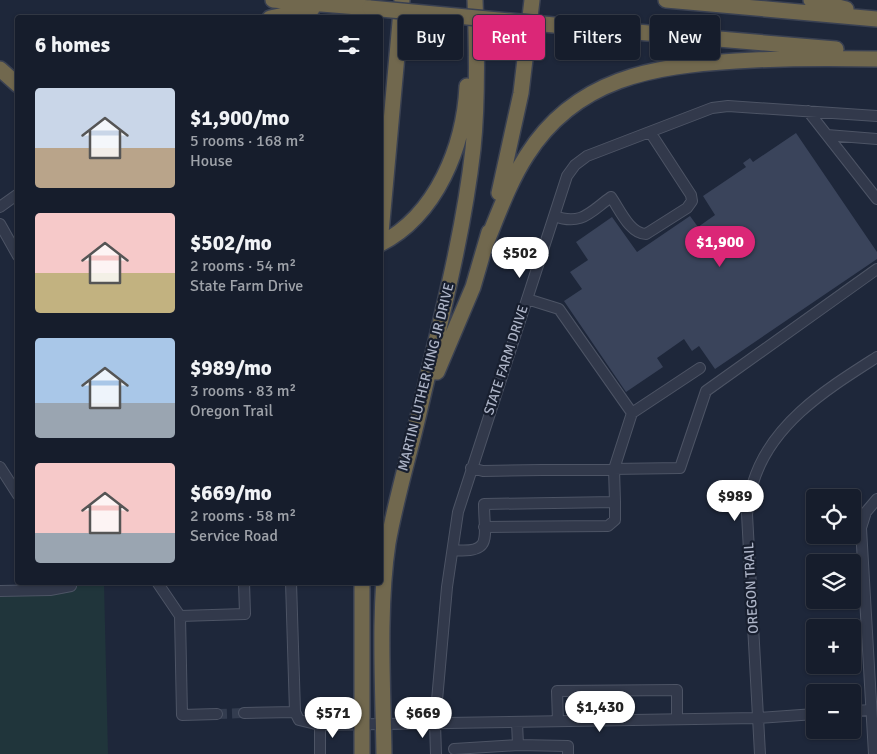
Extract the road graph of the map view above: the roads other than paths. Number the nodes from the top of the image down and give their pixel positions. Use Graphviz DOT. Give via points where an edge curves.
graph roads {
  1 [pos="273,0"];
  2 [pos="402,0"];
  3 [pos="473,0"];
  4 [pos="532,0"];
  5 [pos="666,0"];
  6 [pos="810,0"];
  7 [pos="351,7"];
  8 [pos="283,15"];
  9 [pos="877,18"];
  10 [pos="877,53"];
  11 [pos="877,59"];
  12 [pos="0,69"];
  13 [pos="396,69"];
  14 [pos="15,82"];
  15 [pos="383,110"];
  16 [pos="808,111"];
  17 [pos="877,116"];
  18 [pos="650,132"];
  19 [pos="827,135"];
  20 [pos="877,139"];
  21 [pos="15,196"];
  22 [pos="877,199"];
  23 [pos="0,207"];
  24 [pos="383,211"];
  25 [pos="554,216"];
  26 [pos="0,224"];
  27 [pos="487,241"];
  28 [pos="383,242"];
  29 [pos="15,251"];
  30 [pos="877,270"];
  31 [pos="527,299"];
  32 [pos="877,357"];
  33 [pos="700,368"];
  34 [pos="632,413"];
  35 [pos="416,425"];
  36 [pos="472,468"];
  37 [pos="614,469"];
  38 [pos="1,472"];
  39 [pos="15,491"];
  40 [pos="877,499"];
  41 [pos="615,502"];
  42 [pos="484,527"];
  43 [pos="453,550"];
  44 [pos="68,585"];
  45 [pos="158,585"];
  46 [pos="244,585"];
  47 [pos="291,585"];
  48 [pos="362,585"];
  49 [pos="0,591"];
  50 [pos="362,611"];
  51 [pos="180,616"];
  52 [pos="871,710"];
  53 [pos="861,711"];
  54 [pos="295,712"];
  55 [pos="217,714"];
  56 [pos="244,714"];
  57 [pos="806,715"];
  58 [pos="757,718"];
  59 [pos="677,719"];
  60 [pos="558,721"];
  61 [pos="517,722"];
  62 [pos="435,723"];
  63 [pos="362,724"];
  64 [pos="383,724"];
  65 [pos="320,725"];
  66 [pos="518,745"];
  67 [pos="534,745"];
  68 [pos="503,750"];
  69 [pos="454,751"];
  70 [pos="436,752"];
  71 [pos="320,754"];
  72 [pos="362,754"];
  73 [pos="372,754"];
  74 [pos="384,754"];
  75 [pos="526,754"];
  76 [pos="568,754"];
  77 [pos="760,754"];
  78 [pos="874,754"];
  1 -- 7 [label="highway"];
  2 -- 13 [label="highway"];
  3 -- 28 [label="highway" via="467,90 459,140 439,186 422,210"];
  3 -- 35 [label="highway, MARTIN LUTHER KING JR DRIVE" via="477,61 473,149 461,228"];
  4 -- 27 [label="highway" via="521,93"];
  5 -- 9 [label="highway"];
  6 -- 9 [label="highway"];
  7 -- 8 [label="highway" via="309,9"];
  7 -- 10 [label="highway, bridge"];
  11 -- 27 [label="highway" via="788,58 671,66 646,71 603,88 561,115 528,154 507,190"];
  12 -- 14 [label="highway"];
  13 -- 15 [label="highway"];
  13 -- 24 [label="highway"];
  16 -- 17 [label="street, STATE FARM DRIVE"];
  16 -- 18 [label="street, STATE FARM DRIVE" via="712,108"];
  16 -- 19 [label="street"];
  18 -- 25 [label="street, STATE FARM DRIVE" via="588,156 576,166 567,176"];
  18 -- 25 [label="street" via="691,195 692,201 687,208 646,234 634,230 611,197 576,221"];
  19 -- 20 [label="street"];
  19 -- 22 [label="street"];
  21 -- 23 [label="street"];
  25 -- 31 [label="street, STATE FARM DRIVE"];
  26 -- 29 [label="street"];
  27 -- 35 [label="highway" via="473,287"];
  30 -- 37 [label="street" via="706,391 680,468"];
  31 -- 34 [label="street" via="559,309"];
  31 -- 36 [label="street, STATE FARM DRIVE"];
  32 -- 58 [label="street, OREGON TRAIL" via="819,394 784,427 753,483 747,514"];
  33 -- 34 [label="street"];
  34 -- 37 [label="street"];
  35 -- 64 [label="highway, MARTIN LUTHER KING JR DRIVE" via="388,546"];
  36 -- 37 [label="street" via="483,471"];
  36 -- 43 [label="street, STATE FARM DRIVE" via="458,512"];
  37 -- 41 [label="street"];
  38 -- 39 [label="street"];
  40 -- 52 [label="street" via="866,512 861,528"];
  41 -- 42 [label="street" via="615,520 608,526"];
  41 -- 42 [label="street" via="484,504"];
  42 -- 43 [label="street" via="484,543 479,549 471,552"];
  43 -- 62 [label="street, STATE FARM DRIVE"];
  44 -- 49 [label="street" via="50,590"];
  45 -- 51 [label="street"];
  46 -- 51 [label="street" via="245,614"];
  47 -- 54 [label="street"];
  48 -- 50 [label="highway"];
  50 -- 63 [label="highway"];
  50 -- 64 [label="highway" via="372,709"];
  51 -- 55 [label="street" via="182,715"];
  52 -- 53 [label="street"];
  52 -- 78 [label="street"];
  54 -- 56 [label="street"];
  54 -- 65 [label="street" via="299,720"];
  57 -- 58 [label="street"];
  58 -- 59 [label="street"];
  58 -- 77 [label="street, OREGON TRAIL"];
  59 -- 60 [label="street"];
  59 -- 60 [label="street" via="677,690 557,690"];
  60 -- 61 [label="street"];
  61 -- 62 [label="street"];
  61 -- 66 [label="street"];
  62 -- 64 [label="street"];
  62 -- 70 [label="street, STATE FARM DRIVE"];
  63 -- 64 [label="street"];
  63 -- 65 [label="street"];
  63 -- 72 [label="highway"];
  63 -- 73 [label="highway" via="369,734"];
  64 -- 74 [label="highway, MARTIN LUTHER KING JR DRIVE"];
  65 -- 71 [label="street"];
  66 -- 67 [label="street"];
  66 -- 68 [label="street"];
  67 -- 75 [label="street"];
  67 -- 76 [label="street" via="568,746"];
  68 -- 69 [label="street"];
  69 -- 70 [label="street"];
}
